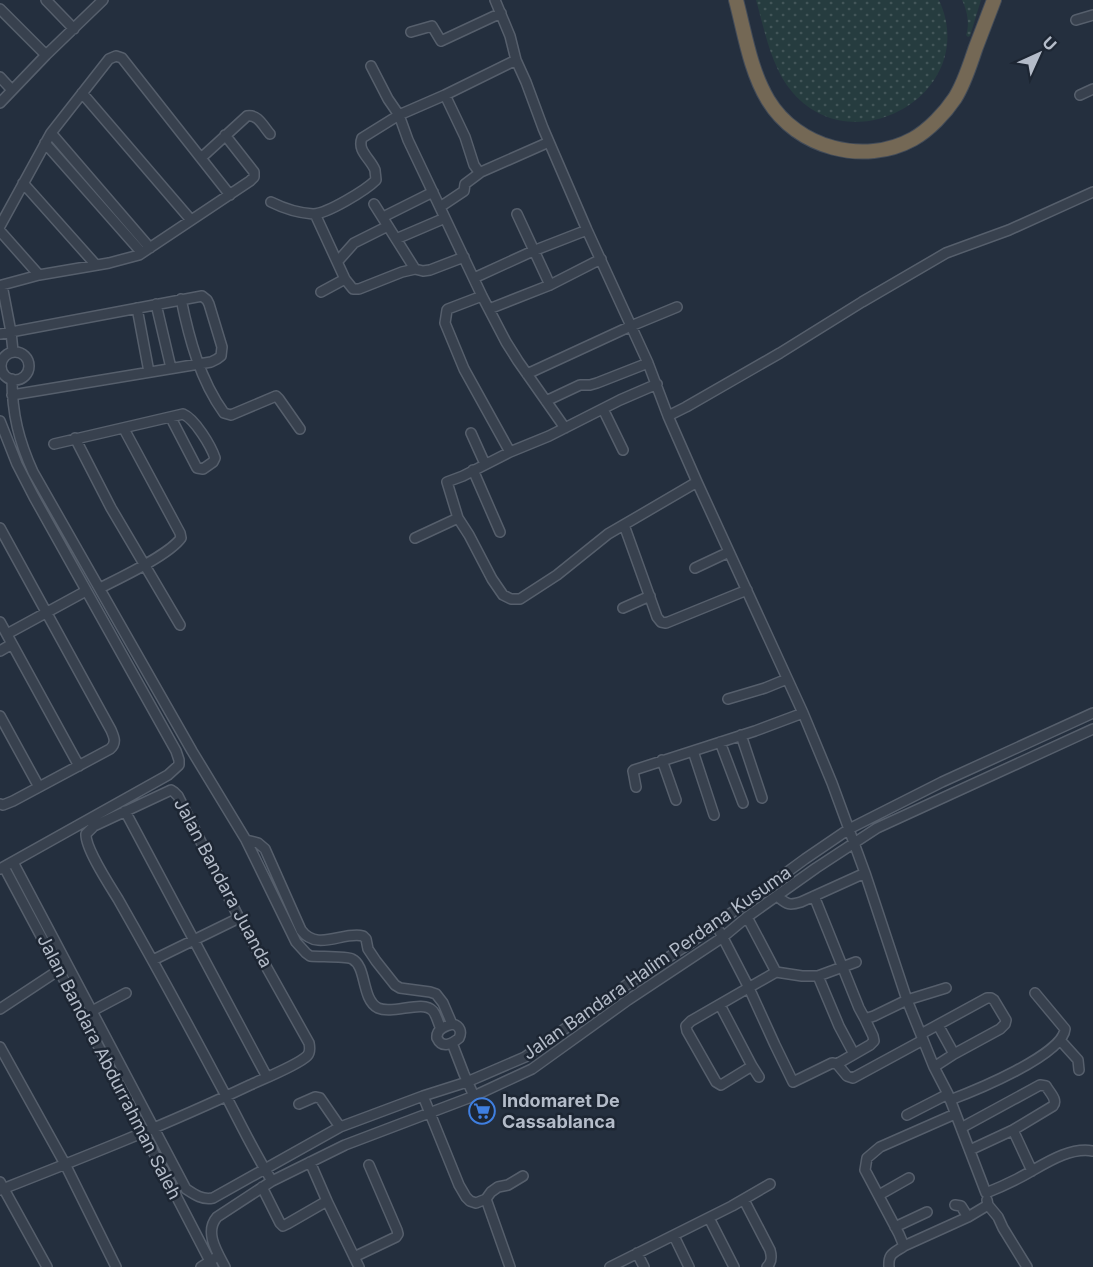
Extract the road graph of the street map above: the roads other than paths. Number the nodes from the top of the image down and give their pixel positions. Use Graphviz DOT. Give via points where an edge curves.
graph roads {
  1 [pos="46,0"];
  2 [pos="495,0"];
  3 [pos="736,0"];
  4 [pos="994,0"];
  5 [pos="100,1"];
  6 [pos="0,9"];
  7 [pos="501,13"];
  8 [pos="1093,15"];
  9 [pos="1076,20"];
  10 [pos="74,29"];
  11 [pos="411,32"];
  12 [pos="46,55"];
  13 [pos="516,60"];
  14 [pos="371,66"];
  15 [pos="0,77"];
  16 [pos="1093,89"];
  17 [pos="12,90"];
  18 [pos="82,93"];
  19 [pos="445,95"];
  20 [pos="1080,95"];
  21 [pos="0,103"];
  22 [pos="399,115"];
  23 [pos="51,134"];
  24 [pos="270,134"];
  25 [pos="225,135"];
  26 [pos="549,142"];
  27 [pos="45,143"];
  28 [pos="201,158"];
  29 [pos="481,172"];
  30 [pos="23,183"];
  31 [pos="94,192"];
  32 [pos="433,192"];
  33 [pos="1093,192"];
  34 [pos="230,195"];
  35 [pos="271,202"];
  36 [pos="374,204"];
  37 [pos="440,207"];
  38 [pos="315,214"];
  39 [pos="517,214"];
  40 [pos="445,218"];
  41 [pos="191,220"];
  42 [pos="385,221"];
  43 [pos="0,226"];
  44 [pos="587,230"];
  45 [pos="0,231"];
  46 [pos="396,239"];
  47 [pos="146,250"];
  48 [pos="533,251"];
  49 [pos="464,257"];
  50 [pos="601,259"];
  51 [pos="338,261"];
  52 [pos="96,265"];
  53 [pos="415,269"];
  54 [pos="39,275"];
  55 [pos="474,278"];
  56 [pos="345,279"];
  57 [pos="550,285"];
  58 [pos="1,286"];
  59 [pos="321,292"];
  60 [pos="482,296"];
  61 [pos="181,299"];
  62 [pos="156,304"];
  63 [pos="677,307"];
  64 [pos="136,308"];
  65 [pos="489,309"];
  66 [pos="631,326"];
  67 [pos="11,332"];
  68 [pos="0,334"];
  69 [pos="13,351"];
  70 [pos="648,363"];
  71 [pos="199,364"];
  72 [pos="171,368"];
  73 [pos="149,372"];
  74 [pos="527,374"];
  75 [pos="12,380"];
  76 [pos="657,384"];
  77 [pos="12,395"];
  78 [pos="546,401"];
  79 [pos="603,409"];
  80 [pos="669,416"];
  81 [pos="171,418"];
  82 [pos="0,421"];
  83 [pos="565,428"];
  84 [pos="124,429"];
  85 [pos="300,429"];
  86 [pos="471,433"];
  87 [pos="75,438"];
  88 [pos="54,444"];
  89 [pos="623,450"];
  90 [pos="510,452"];
  91 [pos="485,464"];
  92 [pos="473,470"];
  93 [pos="698,482"];
  94 [pos="458,518"];
  95 [pos="624,525"];
  96 [pos="0,528"];
  97 [pos="501,532"];
  98 [pos="415,538"];
  99 [pos="729,552"];
  100 [pos="145,565"];
  101 [pos="696,568"];
  102 [pos="100,588"];
  103 [pos="747,590"];
  104 [pos="86,591"];
  105 [pos="650,596"];
  106 [pos="623,608"];
  107 [pos="46,612"];
  108 [pos="0,622"];
  109 [pos="180,625"];
  110 [pos="7,634"];
  111 [pos="12,644"];
  112 [pos="0,651"];
  113 [pos="788,679"];
  114 [pos="728,699"];
  115 [pos="803,713"];
  116 [pos="1093,713"];
  117 [pos="0,716"];
  118 [pos="1093,729"];
  119 [pos="741,735"];
  120 [pos="720,742"];
  121 [pos="693,751"];
  122 [pos="662,760"];
  123 [pos="79,766"];
  124 [pos="939,784"];
  125 [pos="39,787"];
  126 [pos="636,787"];
  127 [pos="945,797"];
  128 [pos="762,798"];
  129 [pos="676,800"];
  130 [pos="743,803"];
  131 [pos="0,804"];
  132 [pos="124,812"];
  133 [pos="714,815"];
  134 [pos="849,829"];
  135 [pos="246,840"];
  136 [pos="854,842"];
  137 [pos="13,862"];
  138 [pos="2,868"];
  139 [pos="866,873"];
  140 [pos="777,896"];
  141 [pos="814,896"];
  142 [pos="747,917"];
  143 [pos="239,918"];
  144 [pos="716,925"];
  145 [pos="306,936"];
  146 [pos="723,937"];
  147 [pos="194,940"];
  148 [pos="296,942"];
  149 [pos="368,949"];
  150 [pos="153,960"];
  151 [pos="354,960"];
  152 [pos="856,962"];
  153 [pos="842,968"];
  154 [pos="59,970"];
  155 [pos="776,972"];
  156 [pos="818,976"];
  157 [pos="749,988"];
  158 [pos="946,988"];
  159 [pos="126,993"];
  160 [pos="1035,993"];
  161 [pos="914,998"];
  162 [pos="720,1005"];
  163 [pos="0,1009"];
  164 [pos="92,1011"];
  165 [pos="865,1019"];
  166 [pos="452,1024"];
  167 [pos="441,1029"];
  168 [pos="928,1032"];
  169 [pos="1060,1040"];
  170 [pos="452,1043"];
  171 [pos="0,1047"];
  172 [pos="854,1054"];
  173 [pos="954,1054"];
  174 [pos="939,1063"];
  175 [pos="837,1064"];
  176 [pos="752,1066"];
  177 [pos="1079,1070"];
  178 [pos="267,1077"];
  179 [pos="759,1077"];
  180 [pos="465,1078"];
  181 [pos="226,1096"];
  182 [pos="423,1096"];
  183 [pos="474,1096"];
  184 [pos="949,1097"];
  185 [pos="298,1104"];
  186 [pos="430,1112"];
  187 [pos="955,1113"];
  188 [pos="907,1116"];
  189 [pos="154,1128"];
  190 [pos="340,1128"];
  191 [pos="961,1128"];
  192 [pos="1012,1130"];
  193 [pos="143,1133"];
  194 [pos="969,1150"];
  195 [pos="1093,1151"];
  196 [pos="310,1162"];
  197 [pos="65,1164"];
  198 [pos="369,1165"];
  199 [pos="264,1169"];
  200 [pos="1032,1171"];
  201 [pos="523,1176"];
  202 [pos="909,1178"];
  203 [pos="272,1181"];
  204 [pos="770,1184"];
  205 [pos="1,1187"];
  206 [pos="262,1187"];
  207 [pos="186,1188"];
  208 [pos="986,1193"];
  209 [pos="175,1194"];
  210 [pos="879,1195"];
  211 [pos="213,1198"];
  212 [pos="486,1199"];
  213 [pos="744,1200"];
  214 [pos="327,1201"];
  215 [pos="955,1205"];
  216 [pos="988,1205"];
  217 [pos="927,1212"];
  218 [pos="968,1217"];
  219 [pos="708,1218"];
  220 [pos="895,1227"];
  221 [pos="674,1236"];
  222 [pos="904,1246"];
  223 [pos="637,1253"];
  224 [pos="219,1254"];
  225 [pos="354,1257"];
  226 [pos="211,1264"];
  227 [pos="47,1267"];
  228 [pos="116,1267"];
  229 [pos="201,1267"];
  230 [pos="225,1267"];
  231 [pos="359,1267"];
  232 [pos="510,1267"];
  233 [pos="610,1267"];
  234 [pos="644,1267"];
  235 [pos="688,1267"];
  236 [pos="734,1267"];
  237 [pos="766,1267"];
  238 [pos="889,1267"];
  239 [pos="1028,1267"];
  1 -- 10 [label="street"];
  2 -- 7 [label="street"];
  3 -- 4 [label="highway" via="754,69 777,112 810,139 857,151 880,150 913,138 945,110 967,72"];
  5 -- 10 [label="street"];
  6 -- 12 [label="street"];
  7 -- 11 [label="street" via="441,41 432,26"];
  7 -- 13 [label="street"];
  8 -- 9 [label="street"];
  10 -- 12 [label="street"];
  12 -- 17 [label="street"];
  13 -- 19 [label="street"];
  13 -- 26 [label="street"];
  14 -- 22 [label="street"];
  15 -- 17 [label="street"];
  16 -- 20 [label="street"];
  17 -- 21 [label="street"];
  18 -- 23 [label="street"];
  18 -- 28 [label="street" via="109,59 120,57"];
  18 -- 41 [label="street"];
  19 -- 22 [label="street"];
  19 -- 29 [label="street" via="475,168"];
  22 -- 32 [label="street"];
  22 -- 38 [label="street" via="360,141 376,180 348,200"];
  23 -- 27 [label="street"];
  23 -- 31 [label="street"];
  24 -- 25 [label="street" via="252,115"];
  25 -- 28 [label="street"];
  25 -- 34 [label="street" via="255,174"];
  26 -- 29 [label="street"];
  26 -- 44 [label="street"];
  27 -- 30 [label="street"];
  27 -- 31 [label="street"];
  28 -- 34 [label="street"];
  29 -- 37 [label="street" via="465,184 464,191"];
  30 -- 43 [label="street"];
  30 -- 52 [label="street"];
  31 -- 47 [label="street"];
  32 -- 37 [label="street"];
  32 -- 42 [label="street"];
  33 -- 80 [label="street" via="1009,230 945,253"];
  34 -- 41 [label="street"];
  35 -- 38 [label="street"];
  36 -- 42 [label="street"];
  37 -- 40 [label="street"];
  38 -- 51 [label="street"];
  39 -- 48 [label="street"];
  40 -- 46 [label="street"];
  40 -- 49 [label="street"];
  41 -- 47 [label="street"];
  42 -- 46 [label="street"];
  42 -- 51 [label="street" via="354,243"];
  44 -- 48 [label="street"];
  44 -- 50 [label="street"];
  45 -- 54 [label="street"];
  46 -- 53 [label="street"];
  47 -- 52 [label="street"];
  48 -- 55 [label="street"];
  48 -- 57 [label="street"];
  49 -- 53 [label="street" via="430,270"];
  49 -- 55 [label="street"];
  50 -- 57 [label="street"];
  50 -- 66 [label="street"];
  51 -- 56 [label="street"];
  52 -- 54 [label="street"];
  53 -- 56 [label="street" via="359,289 353,289"];
  54 -- 58 [label="street"];
  55 -- 60 [label="street"];
  56 -- 59 [label="street"];
  57 -- 65 [label="street"];
  58 -- 67 [label="street"];
  60 -- 65 [label="street"];
  60 -- 90 [label="street" via="448,309 445,322 464,369"];
  61 -- 62 [label="street"];
  61 -- 71 [label="street"];
  61 -- 71 [label="street" via="199,296 207,300 222,347 218,359"];
  62 -- 64 [label="street"];
  62 -- 72 [label="street"];
  63 -- 66 [label="street"];
  64 -- 67 [label="street"];
  64 -- 73 [label="street"];
  65 -- 74 [label="street"];
  66 -- 70 [label="street"];
  66 -- 74 [label="street"];
  67 -- 68 [label="street"];
  67 -- 69 [label="street"];
  69 -- 75 [label="street" via="4,356 0,365 3,374"];
  69 -- 75 [label="street" via="25,356 29,369 20,379"];
  70 -- 76 [label="street"];
  70 -- 78 [label="street" via="597,383 579,385"];
  71 -- 72 [label="street"];
  71 -- 85 [label="street" via="226,414 276,396"];
  72 -- 73 [label="street"];
  73 -- 77 [label="street"];
  74 -- 78 [label="street"];
  75 -- 77 [label="street"];
  76 -- 79 [label="street"];
  76 -- 80 [label="street"];
  77 -- 102 [label="street" via="22,446 33,472"];
  78 -- 83 [label="street"];
  79 -- 83 [label="street"];
  79 -- 89 [label="street"];
  80 -- 93 [label="street"];
  81 -- 81 [label="street" via="197,468 213,462 213,452 193,420 183,414"];
  81 -- 84 [label="street"];
  82 -- 104 [label="street" via="20,471"];
  83 -- 90 [label="street"];
  84 -- 87 [label="street"];
  84 -- 100 [label="street" via="181,536 176,544"];
  86 -- 91 [label="street"];
  87 -- 88 [label="street"];
  87 -- 100 [label="street"];
  90 -- 91 [label="street"];
  91 -- 92 [label="street"];
  92 -- 94 [label="street" via="447,482"];
  92 -- 97 [label="street"];
  93 -- 95 [label="street"];
  93 -- 99 [label="street"];
  94 -- 95 [label="street" via="492,579 510,599 520,599 557,575"];
  94 -- 98 [label="street"];
  95 -- 105 [label="street"];
  96 -- 107 [label="street"];
  99 -- 101 [label="street"];
  99 -- 103 [label="street"];
  100 -- 102 [label="street"];
  100 -- 109 [label="street"];
  102 -- 135 [label="street"];
  103 -- 105 [label="street" via="666,623 659,620"];
  103 -- 113 [label="street"];
  104 -- 107 [label="street"];
  104 -- 137 [label="street" via="176,751 179,765 168,775"];
  105 -- 106 [label="street"];
  107 -- 110 [label="street"];
  107 -- 123 [label="street" via="114,739 112,747"];
  108 -- 110 [label="street"];
  110 -- 111 [label="street"];
  111 -- 112 [label="street"];
  111 -- 123 [label="street"];
  113 -- 114 [label="street"];
  113 -- 115 [label="street"];
  115 -- 119 [label="street"];
  115 -- 134 [label="street"];
  116 -- 124 [label="street, Jalan Bandara Halim Perdana Kusuma"];
  117 -- 125 [label="street"];
  118 -- 127 [label="street, Jalan Bandara Halim Perdana Kusuma"];
  119 -- 120 [label="street"];
  119 -- 128 [label="street"];
  120 -- 121 [label="street"];
  120 -- 130 [label="street"];
  121 -- 122 [label="street"];
  121 -- 133 [label="street"];
  122 -- 126 [label="street" via="634,770"];
  122 -- 129 [label="street"];
  123 -- 125 [label="street"];
  124 -- 127 [label="street"];
  124 -- 134 [label="street, Jalan Bandara Halim Perdana Kusuma"];
  125 -- 131 [label="street"];
  127 -- 136 [label="street, Jalan Bandara Halim Perdana Kusuma"];
  132 -- 143 [label="street, Jalan Bandara Juanda" via="174,792"];
  132 -- 147 [label="street"];
  132 -- 150 [label="street, Jalan Bandara Juanda" via="94,826 86,839"];
  134 -- 136 [label="street"];
  134 -- 144 [label="street, Jalan Bandara Halim Perdana Kusuma"];
  135 -- 145 [label="street" via="265,849"];
  135 -- 148 [label="street"];
  136 -- 139 [label="street"];
  136 -- 140 [label="street, Jalan Bandara Halim Perdana Kusuma"];
  137 -- 138 [label="street"];
  137 -- 164 [label="street, Jalan Bandara Abdurrahman Saleh"];
  138 -- 154 [label="street, Jalan Bandara Abdurrahman Saleh"];
  139 -- 141 [label="street"];
  139 -- 161 [label="street"];
  140 -- 141 [label="street" via="792,905"];
  140 -- 142 [label="street, Jalan Bandara Halim Perdana Kusuma"];
  141 -- 153 [label="street"];
  142 -- 146 [label="street, Jalan Bandara Halim Perdana Kusuma"];
  142 -- 155 [label="street"];
  143 -- 147 [label="street"];
  143 -- 178 [label="street, Jalan Bandara Juanda" via="310,1048 307,1056"];
  144 -- 146 [label="street"];
  144 -- 180 [label="street, Jalan Bandara Halim Perdana Kusuma" via="525,1057"];
  145 -- 148 [label="street"];
  145 -- 149 [label="street" via="324,940 360,935 365,937"];
  146 -- 157 [label="street"];
  146 -- 183 [label="street, Jalan Bandara Halim Perdana Kusuma" via="532,1069"];
  147 -- 150 [label="street"];
  147 -- 178 [label="street"];
  148 -- 151 [label="street" via="310,956"];
  149 -- 151 [label="street"];
  149 -- 166 [label="street" via="395,986 436,994"];
  150 -- 181 [label="street, Jalan Bandara Juanda"];
  151 -- 167 [label="street" via="376,1007 426,1007 433,1011"];
  152 -- 153 [label="street"];
  153 -- 156 [label="street"];
  153 -- 165 [label="street"];
  154 -- 163 [label="street"];
  154 -- 193 [label="street, Jalan Bandara Abdurrahman Saleh"];
  155 -- 156 [label="street"];
  155 -- 157 [label="street"];
  156 -- 172 [label="street"];
  157 -- 162 [label="street"];
  157 -- 175 [label="street" via="793,1082"];
  158 -- 161 [label="street"];
  159 -- 164 [label="street"];
  160 -- 169 [label="street" via="1065,1029"];
  161 -- 165 [label="street"];
  161 -- 168 [label="street"];
  162 -- 176 [label="street"];
  162 -- 176 [label="street" via="689,1023 687,1031 719,1085"];
  164 -- 189 [label="street, Jalan Bandara Abdurrahman Saleh"];
  165 -- 172 [label="street" via="874,1041"];
  166 -- 167 [label="street"];
  166 -- 170 [label="street" via="461,1032"];
  167 -- 170 [label="street" via="438,1041 443,1045"];
  168 -- 173 [label="street"];
  168 -- 173 [label="street" via="987,998 992,999 1006,1021 1004,1026"];
  168 -- 174 [label="street"];
  168 -- 175 [label="street" via="853,1078"];
  169 -- 177 [label="street" via="1078,1060"];
  169 -- 184 [label="street" via="1019,1070"];
  170 -- 180 [label="street"];
  171 -- 197 [label="street"];
  172 -- 175 [label="street"];
  173 -- 174 [label="street"];
  174 -- 184 [label="street"];
  176 -- 179 [label="street"];
  178 -- 181 [label="street, Jalan Bandara Juanda"];
  180 -- 182 [label="street, Jalan Bandara Halim Perdana Kusuma"];
  180 -- 183 [label="street"];
  181 -- 189 [label="street, Jalan Bandara Juanda"];
  181 -- 199 [label="street, Jalan Bandara Juanda"];
  182 -- 186 [label="street"];
  182 -- 190 [label="street, Jalan Bandara Halim Perdana Kusuma"];
  183 -- 186 [label="street, Jalan Bandara Halim Perdana Kusuma"];
  184 -- 187 [label="street"];
  184 -- 188 [label="street"];
  185 -- 190 [label="street" via="320,1098"];
  186 -- 196 [label="street, Jalan Bandara Halim Perdana Kusuma"];
  186 -- 212 [label="street" via="463,1193 476,1203"];
  187 -- 191 [label="street"];
  187 -- 210 [label="street" via="880,1147 867,1158 865,1170"];
  189 -- 193 [label="street, Jalan Bandara Juanda"];
  189 -- 207 [label="street, Jalan Bandara Abdurrahman Saleh"];
  190 -- 199 [label="street, Jalan Bandara Halim Perdana Kusuma"];
  191 -- 192 [label="street" via="1045,1085 1054,1105"];
  191 -- 194 [label="street"];
  192 -- 194 [label="street"];
  192 -- 200 [label="street"];
  193 -- 197 [label="street, Jalan Bandara Juanda"];
  193 -- 209 [label="street, Jalan Bandara Abdurrahman Saleh"];
  194 -- 208 [label="street"];
  195 -- 200 [label="street" via="1070,1153"];
  196 -- 203 [label="street, Jalan Bandara Halim Perdana Kusuma"];
  196 -- 214 [label="street"];
  197 -- 205 [label="street, Jalan Bandara Juanda"];
  197 -- 228 [label="street"];
  198 -- 225 [label="street" via="398,1234"];
  199 -- 203 [label="street, Jalan Bandara Juanda"];
  199 -- 211 [label="street, Jalan Bandara Halim Perdana Kusuma"];
  200 -- 208 [label="street"];
  201 -- 212 [label="street" via="498,1187"];
  202 -- 210 [label="street"];
  203 -- 206 [label="street, Jalan Bandara Halim Perdana Kusuma"];
  204 -- 213 [label="street"];
  205 -- 227 [label="street"];
  206 -- 214 [label="street" via="282,1226"];
  206 -- 224 [label="street, Jalan Bandara Halim Perdana Kusuma" via="212,1223"];
  207 -- 209 [label="street"];
  207 -- 211 [label="street, Jalan Bandara Abdurrahman Saleh" via="198,1197"];
  208 -- 216 [label="street"];
  209 -- 226 [label="street, Jalan Bandara Abdurrahman Saleh"];
  210 -- 220 [label="street"];
  212 -- 232 [label="street"];
  213 -- 219 [label="street"];
  213 -- 237 [label="street" via="771,1256"];
  214 -- 225 [label="street"];
  215 -- 218 [label="street" via="961,1206"];
  216 -- 218 [label="street"];
  216 -- 239 [label="street"];
  217 -- 220 [label="street"];
  218 -- 222 [label="street"];
  219 -- 221 [label="street"];
  219 -- 236 [label="street"];
  220 -- 222 [label="street"];
  221 -- 223 [label="street"];
  221 -- 235 [label="street"];
  222 -- 238 [label="street" via="888,1258"];
  223 -- 233 [label="street"];
  223 -- 234 [label="street"];
  224 -- 226 [label="street"];
  224 -- 230 [label="street"];
  225 -- 231 [label="street"];
  226 -- 229 [label="street"];
}
